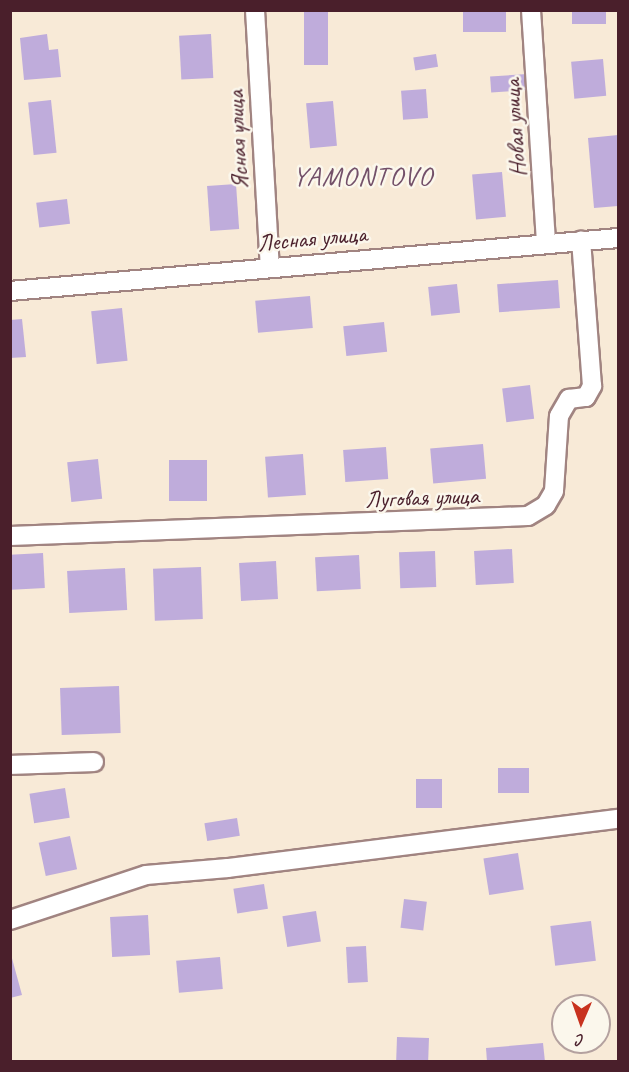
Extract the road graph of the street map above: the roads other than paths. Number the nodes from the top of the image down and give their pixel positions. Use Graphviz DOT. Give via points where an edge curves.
graph roads {
  1 [pos="255,10"];
  2 [pos="531,10"];
  3 [pos="618,238"];
  4 [pos="581,240"];
  5 [pos="546,243"];
  6 [pos="270,267"];
  7 [pos="10,291"];
  8 [pos="10,536"];
  9 [pos="94,762"];
  10 [pos="10,765"];
  11 [pos="618,819"];
  12 [pos="10,920"];
  1 -- 6 [label="street, Ясная улица"];
  2 -- 5 [label="street, Новая улица"];
  3 -- 4 [label="street, Лесная улица"];
  4 -- 5 [label="street, Лесная улица"];
  4 -- 8 [label="street, Луговая улица" via="592,386 586,397 568,399 560,416 554,491 546,505 528,516"];
  5 -- 6 [label="street, Лесная улица"];
  6 -- 7 [label="street, Лесная улица"];
  9 -- 10 [label="street"];
  11 -- 12 [label="street" via="146,875"];
}
